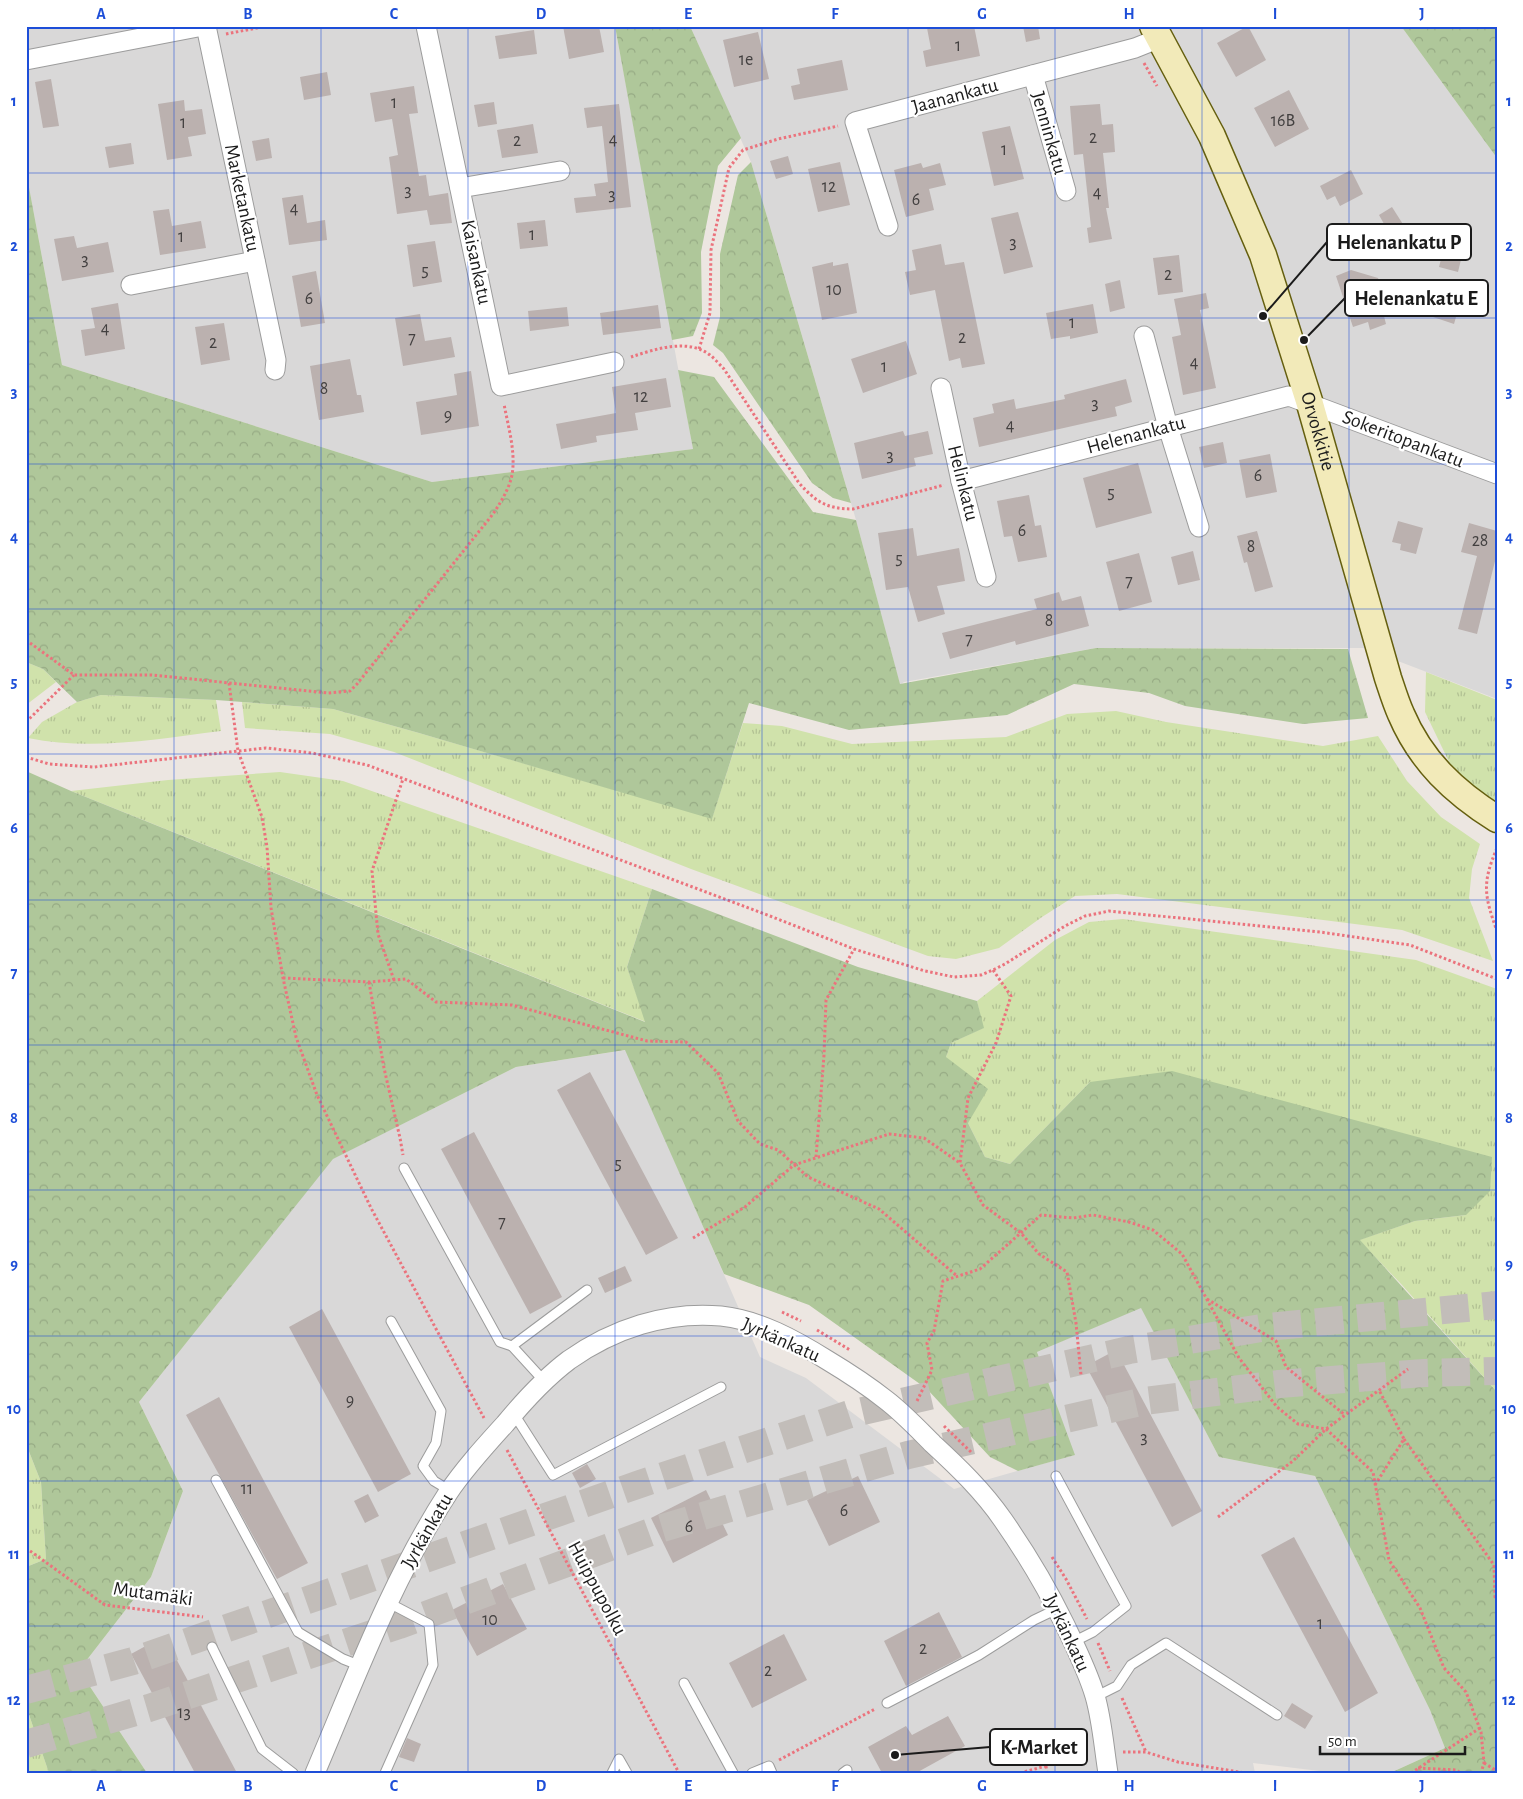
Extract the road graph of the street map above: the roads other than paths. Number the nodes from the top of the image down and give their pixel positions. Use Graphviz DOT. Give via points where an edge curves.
graph roads {
  1 [pos="205,26"];
  2 [pos="426,26"];
  3 [pos="1156,32"];
  4 [pos="26,60"];
  5 [pos="1033,75"];
  6 [pos="560,171"];
  7 [pos="460,188"];
  8 [pos="1066,191"];
  9 [pos="888,226"];
  10 [pos="255,261"];
  11 [pos="131,285"];
  12 [pos="1144,336"];
  13 [pos="614,362"];
  14 [pos="275,370"];
  15 [pos="941,388"];
  16 [pos="1310,404"];
  17 [pos="1168,427"];
  18 [pos="1497,474"];
  19 [pos="961,481"];
  20 [pos="1199,526"];
  21 [pos="986,577"];
  22 [pos="1497,819"];
  23 [pos="404,1168"];
  24 [pos="587,1290"];
  25 [pos="391,1321"];
  26 [pos="512,1346"];
  27 [pos="544,1381"];
  28 [pos="721,1387"];
  29 [pos="514,1414"];
  30 [pos="1056,1476"];
  31 [pos="216,1480"];
  32 [pos="450,1490"];
  33 [pos="389,1603"];
  34 [pos="1057,1609"];
  35 [pos="1073,1642"];
  36 [pos="212,1647"];
  37 [pos="361,1666"];
  38 [pos="684,1683"];
  39 [pos="1096,1697"];
  40 [pos="887,1703"];
  41 [pos="1277,1715"];
  42 [pos="770,1769"];
  43 [pos="293,1773"];
  44 [pos="315,1773"];
  45 [pos="385,1773"];
  46 [pos="612,1773"];
  47 [pos="627,1773"];
  48 [pos="733,1773"];
  49 [pos="752,1773"];
  50 [pos="1108,1773"];
  1 -- 4 [label="street"];
  1 -- 10 [label="street, Marketankatu"];
  2 -- 7 [label="street, Kaisankatu"];
  3 -- 5 [label="street, Jaanankatu" via="1135,48"];
  3 -- 16 [label="street, Orvokkitie" via="1232,179 1262,255"];
  5 -- 8 [label="street, Jenninkatu"];
  5 -- 9 [label="street, Jaanankatu" via="855,122"];
  6 -- 7 [label="street"];
  7 -- 13 [label="street, Kaisankatu" via="501,386"];
  10 -- 11 [label="street"];
  10 -- 14 [label="street, Marketankatu" via="276,360"];
  12 -- 17 [label="street"];
  15 -- 19 [label="street, Helinkatu"];
  16 -- 17 [label="street, Helenankatu" via="1289,396"];
  16 -- 18 [label="street, Sokeritopankatu"];
  16 -- 22 [label="street, Orvokkitie" via="1400,714 1434,768 1470,802"];
  17 -- 19 [label="street, Helenankatu"];
  17 -- 20 [label="street"];
  19 -- 21 [label="street, Helinkatu"];
  23 -- 26 [label="lane" via="500,1342"];
  24 -- 26 [label="lane"];
  25 -- 32 [label="lane" via="441,1411 436,1443 422,1466 434,1481"];
  26 -- 27 [label="lane"];
  27 -- 29 [label="street, Jyrkänkatu"];
  27 -- 34 [label="street, Jyrkänkatu" via="593,1344 639,1325 696,1315 752,1322 799,1343 845,1371 887,1401 965,1474 1002,1518"];
  28 -- 29 [label="lane" via="553,1475"];
  29 -- 32 [label="street, Jyrkänkatu"];
  30 -- 35 [label="lane" via="1126,1606 1093,1632"];
  31 -- 37 [label="lane" via="298,1632"];
  32 -- 33 [label="street, Jyrkänkatu" via="418,1542"];
  33 -- 37 [label="street, Jyrkänkatu"];
  33 -- 45 [label="lane" via="429,1624 433,1665"];
  34 -- 35 [label="street, Jyrkänkatu"];
  34 -- 40 [label="lane"];
  35 -- 39 [label="street, Jyrkänkatu"];
  36 -- 43 [label="lane" via="262,1749"];
  37 -- 44 [label="street, Jyrkänkatu"];
  38 -- 48 [label="lane"];
  39 -- 41 [label="lane" via="1117,1686 1131,1666 1166,1643"];
  39 -- 50 [label="street, Jyrkänkatu"];
  42 -- 49 [label="lane"];
  46 -- 47 [label="lane" via="619,1759"];
}
